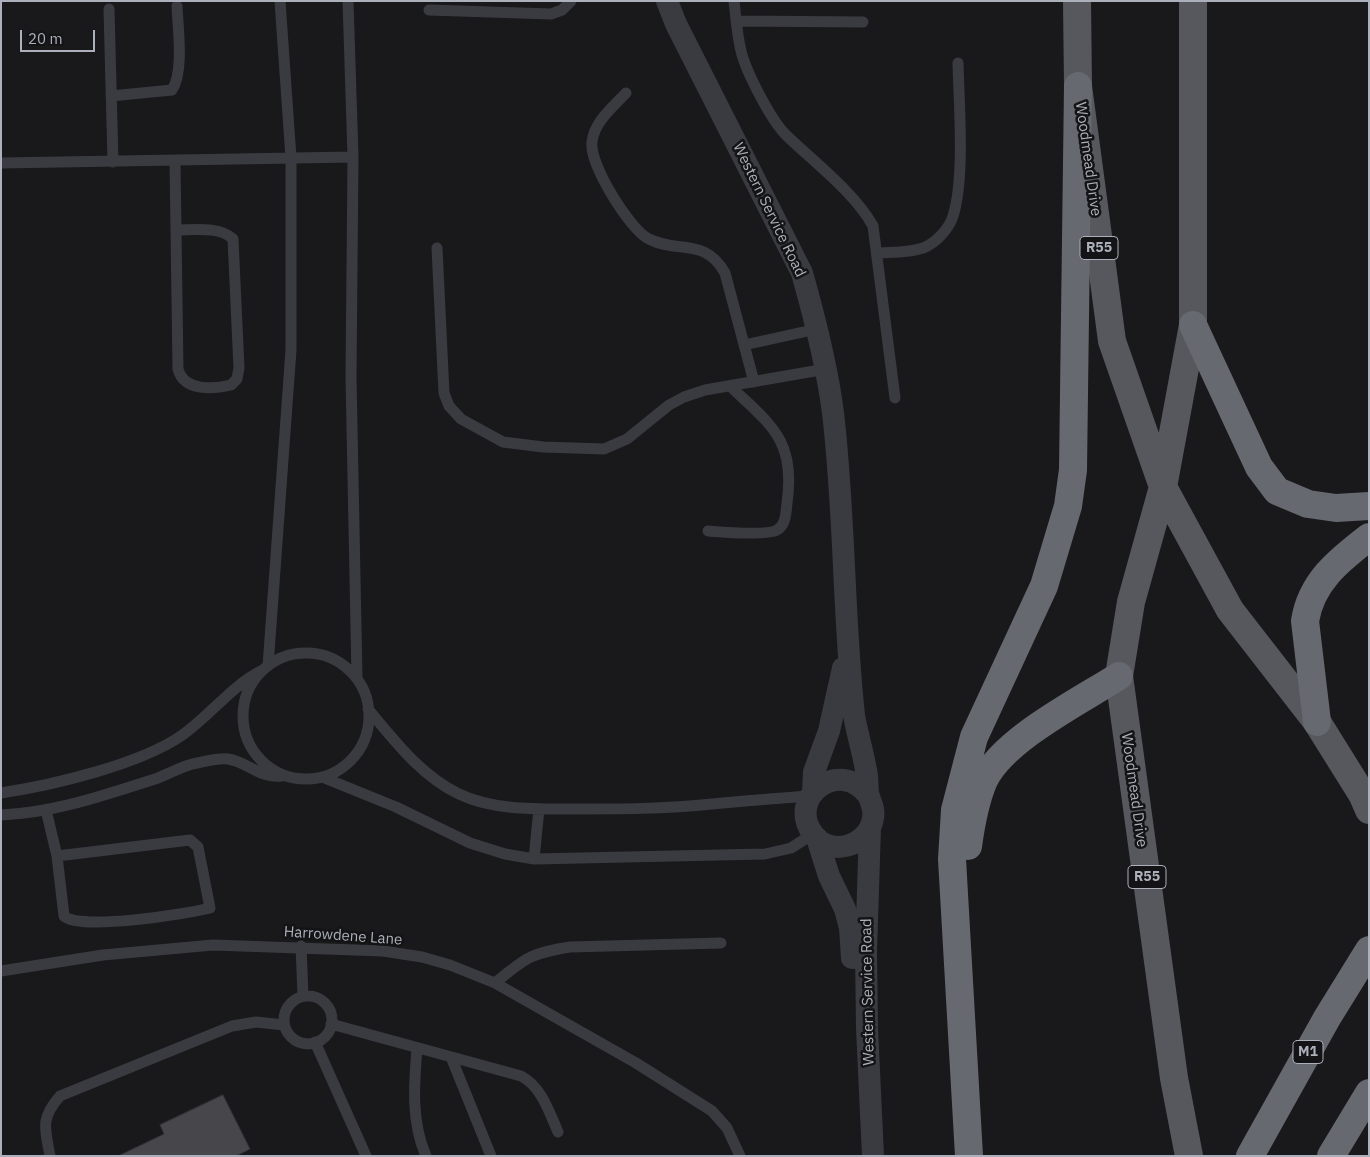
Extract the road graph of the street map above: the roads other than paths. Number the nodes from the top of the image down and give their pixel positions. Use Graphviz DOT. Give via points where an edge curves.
graph roads {
  1 [pos="280,1"];
  2 [pos="348,1"];
  3 [pos="571,1"];
  4 [pos="667,1"];
  5 [pos="734,1"];
  6 [pos="1077,1"];
  7 [pos="1193,1"];
  8 [pos="177,6"];
  9 [pos="109,9"];
  10 [pos="429,10"];
  11 [pos="736,21"];
  12 [pos="863,22"];
  13 [pos="958,64"];
  14 [pos="1078,86"];
  15 [pos="626,93"];
  16 [pos="111,96"];
  17 [pos="353,157"];
  18 [pos="291,158"];
  19 [pos="113,162"];
  20 [pos="175,162"];
  21 [pos="1,163"];
  22 [pos="176,230"];
  23 [pos="437,248"];
  24 [pos="877,253"];
  25 [pos="1193,325"];
  26 [pos="817,329"];
  27 [pos="744,345"];
  28 [pos="826,369"];
  29 [pos="754,382"];
  30 [pos="730,386"];
  31 [pos="895,398"];
  32 [pos="1163,487"];
  33 [pos="1369,506"];
  34 [pos="708,531"];
  35 [pos="1369,537"];
  36 [pos="848,641"];
  37 [pos="265,669"];
  38 [pos="1119,676"];
  39 [pos="357,678"];
  40 [pos="368,709"];
  41 [pos="1317,722"];
  42 [pos="286,775"];
  43 [pos="322,777"];
  44 [pos="1,793"];
  45 [pos="812,794"];
  46 [pos="868,795"];
  47 [pos="1365,802"];
  48 [pos="539,809"];
  49 [pos="46,810"];
  50 [pos="1,815"];
  51 [pos="870,828"];
  52 [pos="815,836"];
  53 [pos="57,856"];
  54 [pos="534,859"];
  55 [pos="957,927"];
  56 [pos="722,943"];
  57 [pos="301,946"];
  58 [pos="1369,950"];
  59 [pos="1,971"];
  60 [pos="495,983"];
  61 [pos="303,996"];
  62 [pos="331,1024"];
  63 [pos="284,1025"];
  64 [pos="315,1042"];
  65 [pos="417,1048"];
  66 [pos="451,1057"];
  67 [pos="1369,1093"];
  68 [pos="558,1132"];
  69 [pos="50,1156"];
  70 [pos="366,1156"];
  71 [pos="426,1156"];
  72 [pos="491,1156"];
  73 [pos="740,1156"];
  74 [pos="860,1156"];
  75 [pos="873,1156"];
  76 [pos="969,1156"];
  77 [pos="1189,1156"];
  78 [pos="1250,1156"];
  79 [pos="1331,1156"];
  1 -- 18 [label="lane"];
  2 -- 17 [label="lane"];
  3 -- 10 [label="lane" via="552,14"];
  4 -- 26 [label="street, Western Service Road" via="802,273"];
  5 -- 11 [label="lane"];
  6 -- 14 [label="main road, Woodmead Drive / R55"];
  7 -- 25 [label="main road, Woodmead Drive / R55"];
  8 -- 16 [label="lane" via="178,72 172,90"];
  9 -- 16 [label="lane"];
  11 -- 12 [label="lane"];
  11 -- 24 [label="lane" via="741,53 775,120 867,216 873,226"];
  13 -- 24 [label="lane" via="959,168 953,216 936,240 923,248"];
  14 -- 32 [label="main road, Woodmead Drive / R55" via="1112,341"];
  14 -- 55 [label="highway" via="1072,479 1044,586 974,737 955,810 952,859"];
  15 -- 27 [label="lane" via="601,121 592,143 592,152 603,178 642,236 651,241 703,251 720,263"];
  16 -- 19 [label="lane"];
  17 -- 18 [label="lane"];
  17 -- 39 [label="lane" via="351,377"];
  18 -- 20 [label="lane"];
  18 -- 37 [label="lane" via="291,350"];
  19 -- 20 [label="lane"];
  19 -- 21 [label="lane"];
  20 -- 22 [label="lane"];
  22 -- 22 [label="lane" via="180,374 194,386 231,385 237,378 238,368 233,239 220,231"];
  23 -- 30 [label="lane" via="444,393 460,420 503,442 551,448 604,449 628,439 677,401 706,390"];
  24 -- 31 [label="lane"];
  25 -- 32 [label="main road, Woodmead Drive / R55"];
  25 -- 33 [label="highway" via="1259,467 1277,491 1308,504 1336,508"];
  26 -- 27 [label="lane"];
  26 -- 28 [label="street, Western Service Road"];
  27 -- 29 [label="lane"];
  28 -- 29 [label="lane"];
  28 -- 36 [label="street, Western Service Road" via="840,490"];
  29 -- 30 [label="lane"];
  30 -- 34 [label="lane" via="784,444 788,473 785,520 781,527 770,532"];
  32 -- 38 [label="main road, Woodmead Drive / R55" via="1131,602"];
  32 -- 41 [label="main road, Woodmead Drive / R55" via="1230,610"];
  35 -- 41 [label="highway" via="1348,552 1320,580 1308,606 1305,621"];
  36 -- 45 [label="street, Western Service Road" via="832,723 814,772"];
  36 -- 46 [label="street, Western Service Road" via="855,717 867,772"];
  37 -- 39 [label="lane" via="282,658 302,653 323,655 342,664"];
  37 -- 42 [label="lane" via="247,692 243,708 245,734 257,756 275,771"];
  37 -- 44 [label="lane" via="248,678 197,724 161,750 66,780"];
  38 -- 55 [label="highway" via="1020,740 1004,754 985,779 971,823"];
  38 -- 77 [label="main road, Woodmead Drive / R55" via="1174,1078"];
  39 -- 40 [label="lane" via="368,700"];
  40 -- 43 [label="lane" via="369,725 364,743 354,758 339,770"];
  40 -- 48 [label="lane" via="402,751 438,782 460,795 496,804"];
  41 -- 47 [label="main road, Woodmead Drive / R55"];
  42 -- 43 [label="lane" via="298,779"];
  42 -- 49 [label="lane" via="266,776 226,759 207,761 102,796"];
  43 -- 54 [label="lane" via="396,807 470,843"];
  45 -- 46 [label="street" via="822,784 841,779 859,786"];
  45 -- 48 [label="lane" via="710,805"];
  45 -- 52 [label="street" via="806,815"];
  46 -- 51 [label="street" via="874,811"];
  48 -- 54 [label="lane"];
  49 -- 50 [label="lane"];
  49 -- 53 [label="lane"];
  51 -- 52 [label="street" via="859,842 842,847 824,844"];
  51 -- 75 [label="street, Western Service Road" via="866,1028"];
  52 -- 54 [label="lane" via="792,848 765,854"];
  52 -- 74 [label="street, Western Service Road" via="850,928"];
  53 -- 53 [label="lane" via="190,840 198,847 210,908 120,921 73,921 64,916"];
  55 -- 76 [label="highway"];
  56 -- 60 [label="lane" via="562,948 533,954"];
  57 -- 59 [label="lane, Harrowdene Lane" via="213,945 103,955"];
  57 -- 60 [label="lane, Harrowdene Lane" via="422,957"];
  57 -- 61 [label="lane"];
  58 -- 78 [label="highway, M1"];
  60 -- 73 [label="lane, Harrowdene Lane" via="636,1063 712,1111 727,1128"];
  61 -- 62 [label="lane" via="321,1000 331,1015"];
  61 -- 63 [label="lane" via="288,1007"];
  62 -- 64 [label="lane" via="328,1033"];
  62 -- 65 [label="lane"];
  63 -- 64 [label="lane" via="295,1039 303,1043"];
  63 -- 69 [label="lane" via="256,1022 232,1026 60,1096 47,1112 44,1124"];
  64 -- 70 [label="lane"];
  65 -- 66 [label="lane"];
  65 -- 71 [label="lane" via="415,1109"];
  66 -- 68 [label="lane" via="529,1080 538,1090"];
  66 -- 72 [label="lane"];
  67 -- 79 [label="highway"];
}
